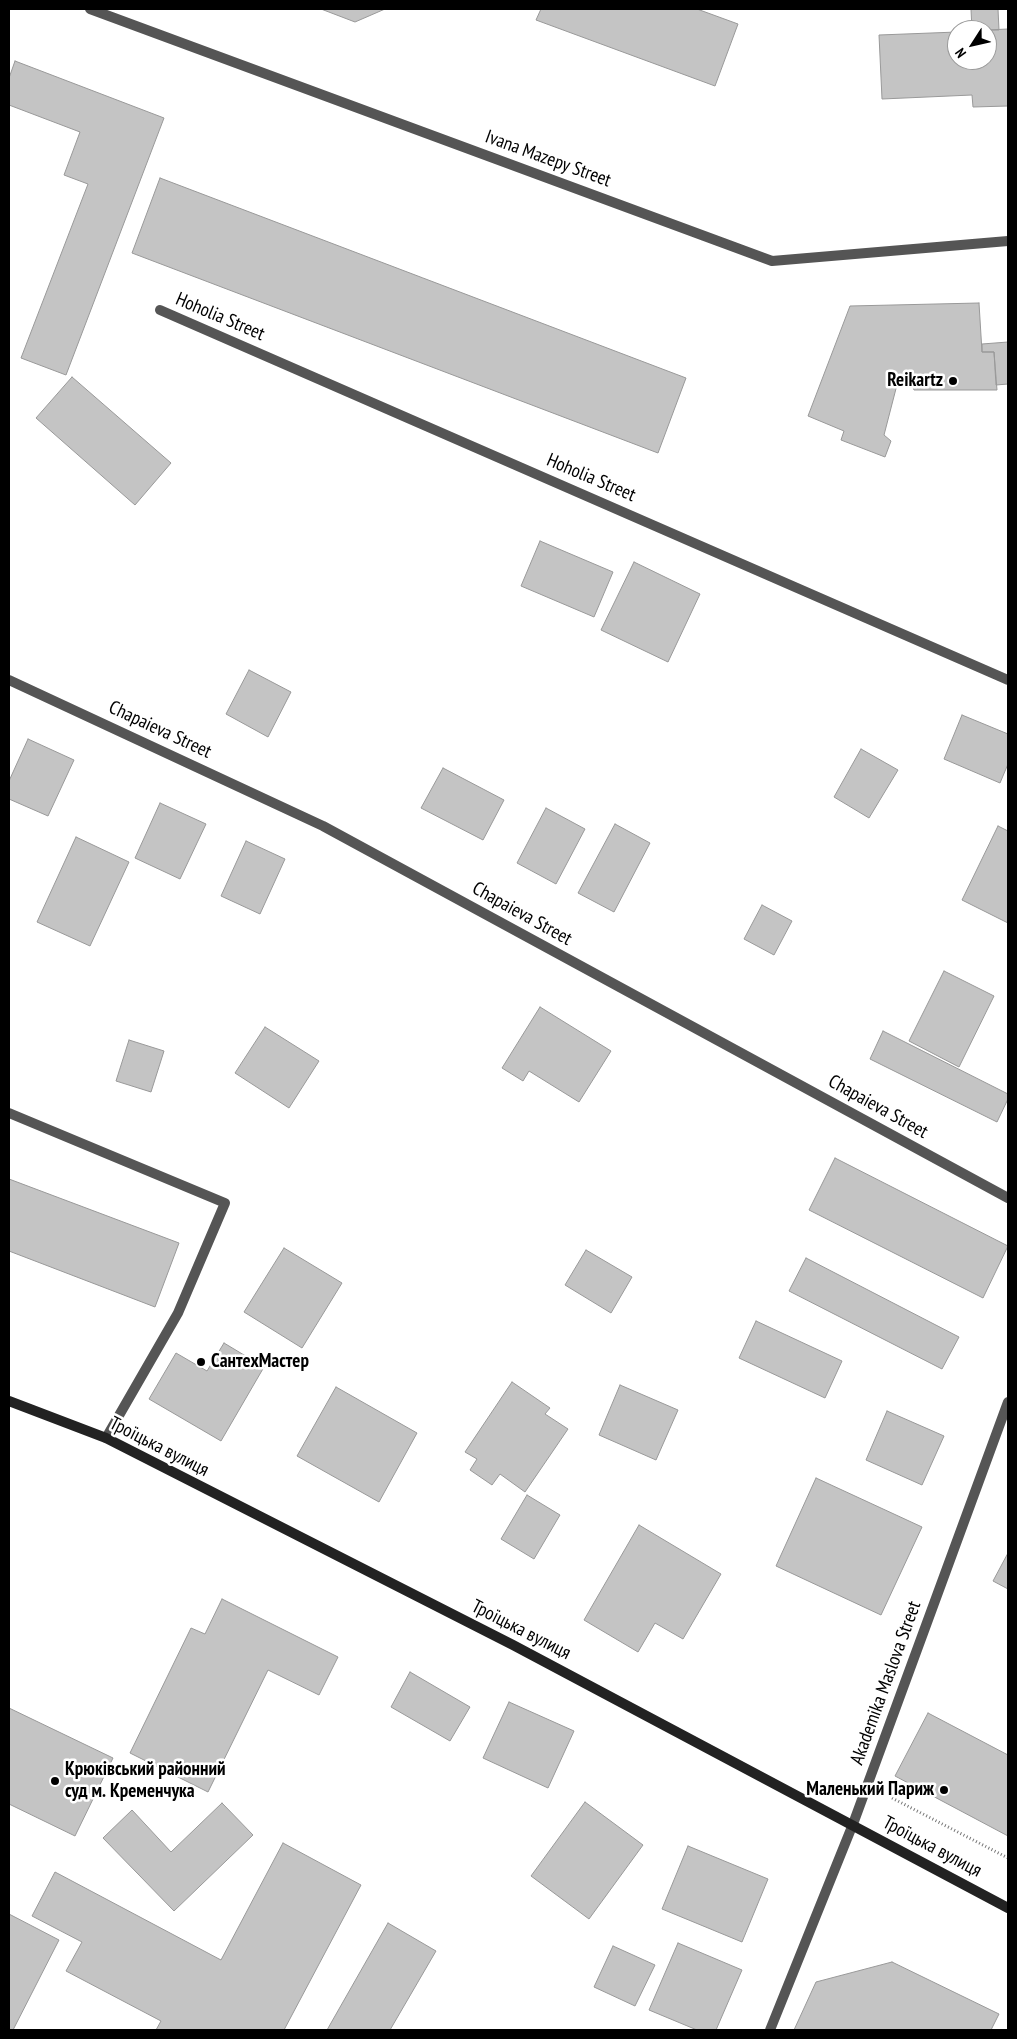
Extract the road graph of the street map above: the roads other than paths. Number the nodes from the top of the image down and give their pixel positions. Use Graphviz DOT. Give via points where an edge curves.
graph roads {
  1 [pos="90,9"];
  2 [pos="1008,241"];
  3 [pos="160,310"];
  4 [pos="9,680"];
  5 [pos="1008,680"];
  6 [pos="9,1113"];
  7 [pos="1008,1198"];
  8 [pos="9,1401"];
  9 [pos="1008,1402"];
  10 [pos="106,1438"];
  11 [pos="852,1824"];
  12 [pos="1008,1908"];
  13 [pos="770,2030"];
  1 -- 2 [label="street, Ivana Mazepy Street" via="772,261"];
  3 -- 5 [label="street, Hoholia Street"];
  4 -- 7 [label="street, Chapaieva Street" via="323,826"];
  6 -- 10 [label="street" via="225,1203 178,1313"];
  8 -- 10 [label="main road, Троїцька вулиця"];
  9 -- 11 [label="street, Akademika Maslova Street"];
  10 -- 11 [label="main road, Троїцька вулиця" via="513,1645"];
  11 -- 12 [label="main road, Троїцька вулиця"];
  11 -- 13 [label="street, Akademika Maslova Street"];
}
